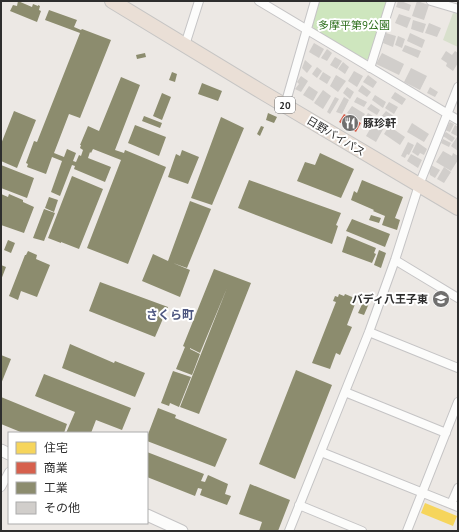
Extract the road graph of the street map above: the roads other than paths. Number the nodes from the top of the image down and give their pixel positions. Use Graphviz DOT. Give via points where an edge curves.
graph roads {
  1 [pos="112,1"];
  2 [pos="198,1"];
  3 [pos="259,1"];
  4 [pos="316,1"];
  5 [pos="391,1"];
  6 [pos="431,1"];
  7 [pos="458,9"];
  8 [pos="306,30"];
  9 [pos="185,44"];
  10 [pos="370,68"];
  11 [pos="458,87"];
  12 [pos="284,105"];
  13 [pos="447,114"];
  14 [pos="458,120"];
  15 [pos="419,185"];
  16 [pos="458,208"];
  17 [pos="395,260"];
  18 [pos="458,298"];
  19 [pos="369,332"];
  20 [pos="458,368"];
  21 [pos="345,392"];
  22 [pos="458,402"];
  23 [pos="446,433"];
  24 [pos="321,452"];
  25 [pos="8,474"];
  26 [pos="1,487"];
  27 [pos="458,488"];
  28 [pos="422,493"];
  29 [pos="299,505"];
  30 [pos="455,506"];
  31 [pos="148,516"];
  32 [pos="182,531"];
  33 [pos="289,531"];
  34 [pos="362,531"];
  35 [pos="407,531"];
  1 -- 9 [label="highway, 日野バイパス / 20"];
  2 -- 9 [label="street"];
  3 -- 8 [label="street"];
  4 -- 8 [label="street"];
  5 -- 10 [label="street"];
  6 -- 7 [label="street"];
  8 -- 10 [label="street"];
  8 -- 12 [label="street"];
  9 -- 12 [label="highway, 日野バイパス / 20"];
  10 -- 13 [label="street"];
  11 -- 13 [label="street"];
  12 -- 15 [label="highway, 日野バイパス / 20"];
  13 -- 14 [label="street"];
  13 -- 15 [label="street"];
  15 -- 16 [label="highway, 日野バイパス / 20"];
  15 -- 17 [label="street"];
  17 -- 18 [label="street"];
  17 -- 19 [label="street"];
  19 -- 20 [label="street"];
  19 -- 21 [label="street"];
  21 -- 23 [label="street"];
  21 -- 24 [label="street"];
  22 -- 23 [label="street"];
  23 -- 28 [label="street"];
  24 -- 28 [label="street"];
  24 -- 29 [label="street"];
  25 -- 26 [label="street"];
  27 -- 30 [label="street"];
  28 -- 30 [label="street"];
  28 -- 35 [label="street"];
  29 -- 33 [label="street"];
  29 -- 34 [label="street"];
  31 -- 32 [label="main road"];
}
